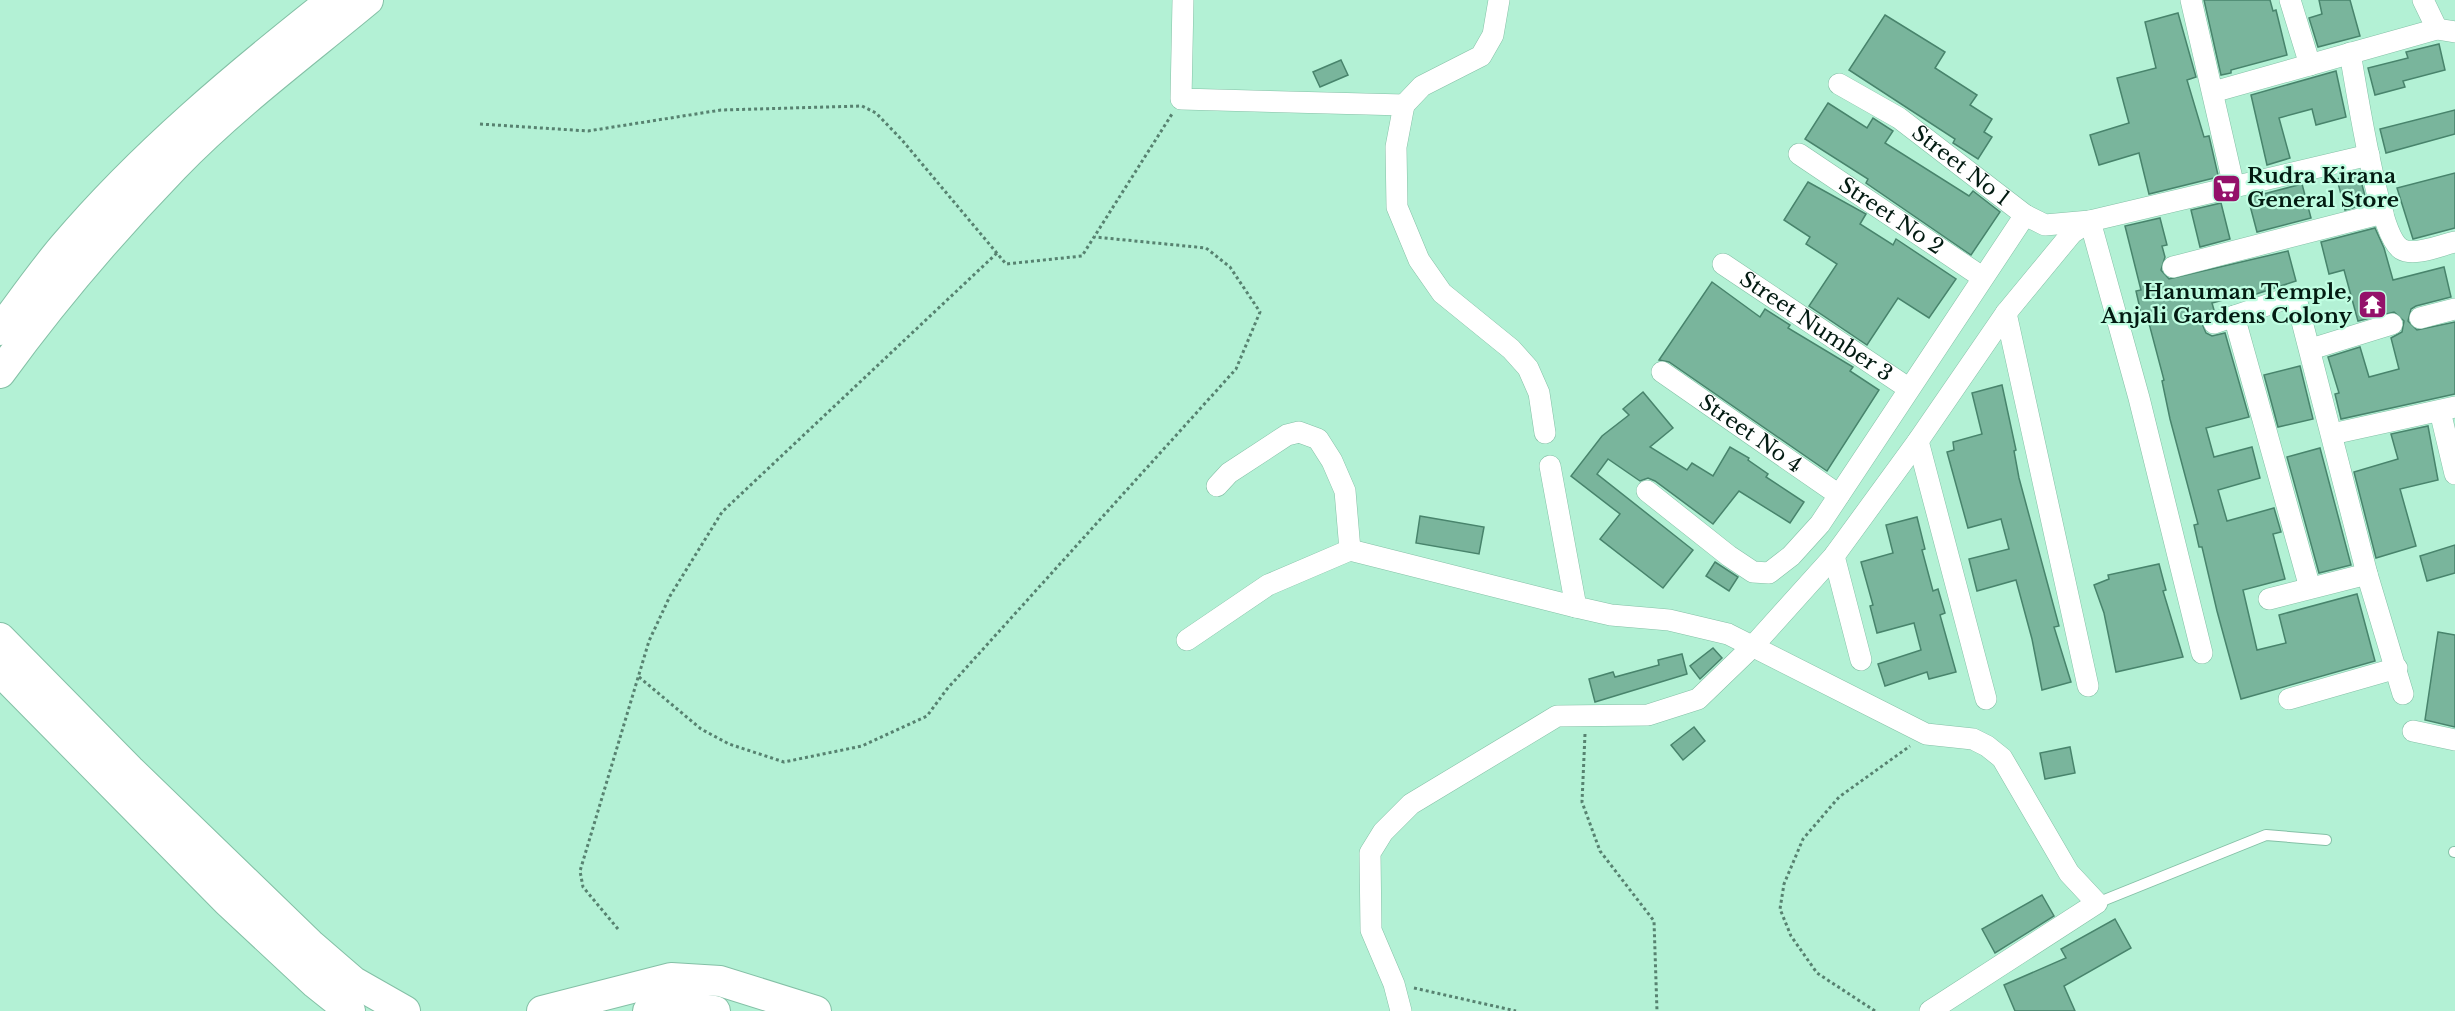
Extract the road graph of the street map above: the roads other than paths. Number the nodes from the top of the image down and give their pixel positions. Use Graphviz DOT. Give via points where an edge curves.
graph roads {
  1 [pos="332,0"];
  2 [pos="368,0"];
  3 [pos="1184,0"];
  4 [pos="1499,0"];
  5 [pos="2191,0"];
  6 [pos="2290,0"];
  7 [pos="2422,0"];
  8 [pos="2446,31"];
  9 [pos="2350,53"];
  10 [pos="2310,65"];
  11 [pos="1839,84"];
  12 [pos="2213,92"];
  13 [pos="1404,105"];
  14 [pos="1799,154"];
  15 [pos="2369,155"];
  16 [pos="2234,187"];
  17 [pos="2383,213"];
  18 [pos="2025,216"];
  19 [pos="2090,222"];
  20 [pos="2455,242"];
  21 [pos="1724,264"];
  22 [pos="2173,267"];
  23 [pos="1982,278"];
  24 [pos="2455,309"];
  25 [pos="2006,313"];
  26 [pos="2234,316"];
  27 [pos="2420,318"];
  28 [pos="2214,322"];
  29 [pos="2392,324"];
  30 [pos="0,330"];
  31 [pos="2311,349"];
  32 [pos="1662,372"];
  33 [pos="0,373"];
  34 [pos="1908,388"];
  35 [pos="2447,409"];
  36 [pos="1545,433"];
  37 [pos="2332,434"];
  38 [pos="1918,441"];
  39 [pos="1550,466"];
  40 [pos="2455,474"];
  41 [pos="1217,486"];
  42 [pos="1647,491"];
  43 [pos="1839,495"];
  44 [pos="1350,550"];
  45 [pos="1834,556"];
  46 [pos="2367,574"];
  47 [pos="2310,588"];
  48 [pos="2269,599"];
  49 [pos="1576,607"];
  50 [pos="0,638"];
  51 [pos="1187,640"];
  52 [pos="1753,646"];
  53 [pos="2202,652"];
  54 [pos="1861,660"];
  55 [pos="2397,668"];
  56 [pos="0,671"];
  57 [pos="2088,686"];
  58 [pos="2403,694"];
  59 [pos="1986,699"];
  60 [pos="2289,699"];
  61 [pos="2413,731"];
  62 [pos="2455,740"];
  63 [pos="2326,840"];
  64 [pos="2097,903"];
  65 [pos="350,1011"];
  66 [pos="405,1011"];
  67 [pos="542,1011"];
  68 [pos="648,1011"];
  69 [pos="715,1011"];
  70 [pos="816,1011"];
  71 [pos="1401,1011"];
  72 [pos="1930,1011"];
  1 -- 30 [label="main road" via="157,149 64,246"];
  2 -- 33 [label="main road" via="264,85 175,166 37,323"];
  3 -- 13 [label="street" via="1181,99"];
  4 -- 13 [label="street" via="1493,35 1481,56 1422,86"];
  5 -- 12 [label="street"];
  6 -- 10 [label="street"];
  7 -- 8 [label="street"];
  8 -- 9 [label="street"];
  9 -- 10 [label="street"];
  9 -- 15 [label="street"];
  10 -- 12 [label="street"];
  11 -- 18 [label="street, Street No 1" via="1899,117"];
  12 -- 16 [label="street"];
  13 -- 36 [label="street" via="1396,147 1397,207 1419,260 1442,293 1528,368 1539,393"];
  14 -- 23 [label="street, Street No 2"];
  15 -- 16 [label="street"];
  15 -- 17 [label="street"];
  16 -- 19 [label="street"];
  17 -- 20 [label="street" via="2401,249 2412,252"];
  17 -- 22 [label="street"];
  18 -- 19 [label="street, Street No 1" via="2045,225"];
  18 -- 23 [label="street"];
  19 -- 25 [label="street" via="2072,233"];
  19 -- 53 [label="street" via="2139,398"];
  21 -- 34 [label="street, Street Number 3"];
  23 -- 34 [label="street"];
  24 -- 27 [label="street"];
  25 -- 38 [label="street"];
  25 -- 57 [label="street"];
  26 -- 28 [label="street"];
  26 -- 31 [label="street" via="2294,299"];
  26 -- 47 [label="street"];
  29 -- 31 [label="street"];
  31 -- 37 [label="street"];
  32 -- 43 [label="street, Street No 4"];
  34 -- 43 [label="street"];
  35 -- 37 [label="street"];
  35 -- 40 [label="street"];
  37 -- 46 [label="street"];
  38 -- 45 [label="street"];
  38 -- 59 [label="street"];
  39 -- 49 [label="street"];
  41 -- 44 [label="street" via="1229,473 1287,435 1299,432 1317,439 1345,490"];
  42 -- 43 [label="street" via="1729,556 1753,572 1769,573 1820,524"];
  44 -- 49 [label="street"];
  44 -- 51 [label="street" via="1268,585"];
  45 -- 52 [label="street"];
  45 -- 54 [label="street"];
  46 -- 47 [label="street"];
  46 -- 55 [label="street"];
  47 -- 48 [label="street"];
  49 -- 52 [label="street" via="1611,615 1669,620 1728,634"];
  50 -- 66 [label="main road" via="310,944 354,982"];
  52 -- 64 [label="street" via="1926,734 1973,739 2002,758 2069,873"];
  52 -- 71 [label="street" via="1698,699 1648,715 1557,716 1411,804 1383,832 1370,853 1371,930"];
  55 -- 58 [label="street"];
  55 -- 60 [label="street"];
  56 -- 65 [label="main road" via="227,901"];
  61 -- 62 [label="street"];
  63 -- 64 [label="lane" via="2266,835"];
  64 -- 72 [label="street"];
  67 -- 70 [label="main road" via="671,978 720,981"];
  68 -- 69 [label="main road" via="680,1006"];
}
